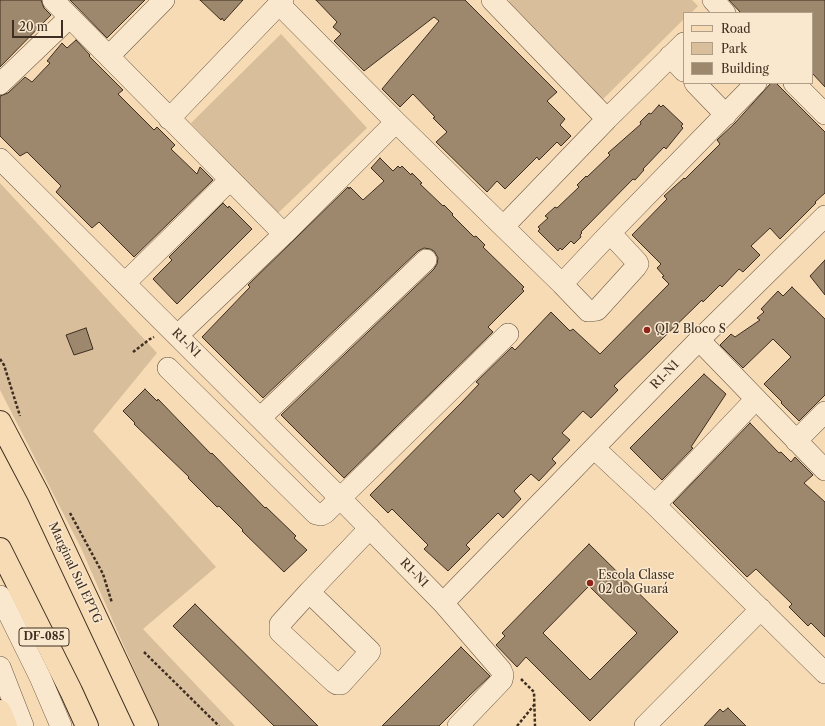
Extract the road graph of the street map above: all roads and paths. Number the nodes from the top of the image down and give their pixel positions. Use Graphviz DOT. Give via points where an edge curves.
graph roads {
  1 [pos="52,0"];
  2 [pos="164,0"];
  3 [pos="495,1"];
  4 [pos="281,2"];
  5 [pos="70,17"];
  6 [pos="108,56"];
  7 [pos="679,57"];
  8 [pos="0,84"];
  9 [pos="696,84"];
  10 [pos="755,84"];
  11 [pos="795,84"];
  12 [pos="823,107"];
  13 [pos="726,115"];
  14 [pos="169,118"];
  15 [pos="607,119"];
  16 [pos="396,122"];
  17 [pos="0,159"];
  18 [pos="230,180"];
  19 [pos="825,216"];
  20 [pos="504,226"];
  21 [pos="610,233"];
  22 [pos="284,234"];
  23 [pos="426,260"];
  24 [pos="125,283"];
  25 [pos="562,284"];
  26 [pos="508,334"];
  27 [pos="178,335"];
  28 [pos="700,340"];
  29 [pos="168,368"];
  30 [pos="756,399"];
  31 [pos="825,412"];
  32 [pos="260,418"];
  33 [pos="0,422"];
  34 [pos="796,441"];
  35 [pos="594,448"];
  36 [pos="825,470"];
  37 [pos="340,498"];
  38 [pos="655,505"];
  39 [pos="370,528"];
  40 [pos="0,549"];
  41 [pos="309,592"];
  42 [pos="0,596"];
  43 [pos="443,603"];
  44 [pos="761,609"];
  45 [pos="144,652"];
  46 [pos="0,667"];
  47 [pos="824,670"];
  48 [pos="535,704"];
  49 [pos="0,711"];
  50 [pos="6,726"];
  51 [pos="23,726"];
  52 [pos="61,726"];
  53 [pos="86,726"];
  54 [pos="148,726"];
  55 [pos="219,726"];
  56 [pos="458,726"];
  57 [pos="517,726"];
  58 [pos="645,726"];
  1 -- 5 [label="street"];
  2 -- 6 [label="street"];
  3 -- 15 [label="street"];
  4 -- 14 [label="street"];
  4 -- 16 [label="street"];
  5 -- 6 [label="street"];
  5 -- 8 [label="street"];
  6 -- 14 [label="street"];
  7 -- 15 [label="street"];
  9 -- 13 [label="street"];
  10 -- 13 [label="street"];
  11 -- 12 [label="street"];
  13 -- 21 [label="street"];
  14 -- 18 [label="street"];
  15 -- 20 [label="street"];
  16 -- 20 [label="street"];
  16 -- 22 [label="street"];
  17 -- 24 [label="street, R1-N1"];
  18 -- 22 [label="street"];
  18 -- 24 [label="street"];
  19 -- 28 [label="street, R1-N1"];
  20 -- 25 [label="street"];
  21 -- 25 [label="street"];
  21 -- 25 [label="street" via="638,264 597,310 588,311"];
  22 -- 27 [label="street"];
  23 -- 32 [label="street"];
  24 -- 27 [label="street, R1-N1"];
  26 -- 37 [label="street"];
  27 -- 32 [label="street, R1-N1"];
  28 -- 30 [label="street"];
  28 -- 35 [label="street, R1-N1"];
  29 -- 37 [label="street" via="316,514 325,513"];
  30 -- 34 [label="street"];
  30 -- 38 [label="street"];
  31 -- 34 [label="street"];
  32 -- 37 [label="street, R1-N1"];
  33 -- 54 [label="main road, Marginal Sul EPTG" via="38,494"];
  34 -- 36 [label="street"];
  35 -- 38 [label="street"];
  35 -- 43 [label="street, R1-N1"];
  37 -- 39 [label="street, R1-N1"];
  38 -- 44 [label="street"];
  39 -- 41 [label="street"];
  39 -- 43 [label="street, R1-N1"];
  40 -- 53 [label="main road, DF-085"];
  42 -- 52 [label="street"];
  43 -- 56 [label="street" via="503,675 502,680"];
  44 -- 47 [label="street"];
  44 -- 58 [label="street"];
  45 -- 55 [label="path"];
  46 -- 51 [label="street"];
  48 -- 57 [label="path"];
  49 -- 50 [label="main road"];
}
